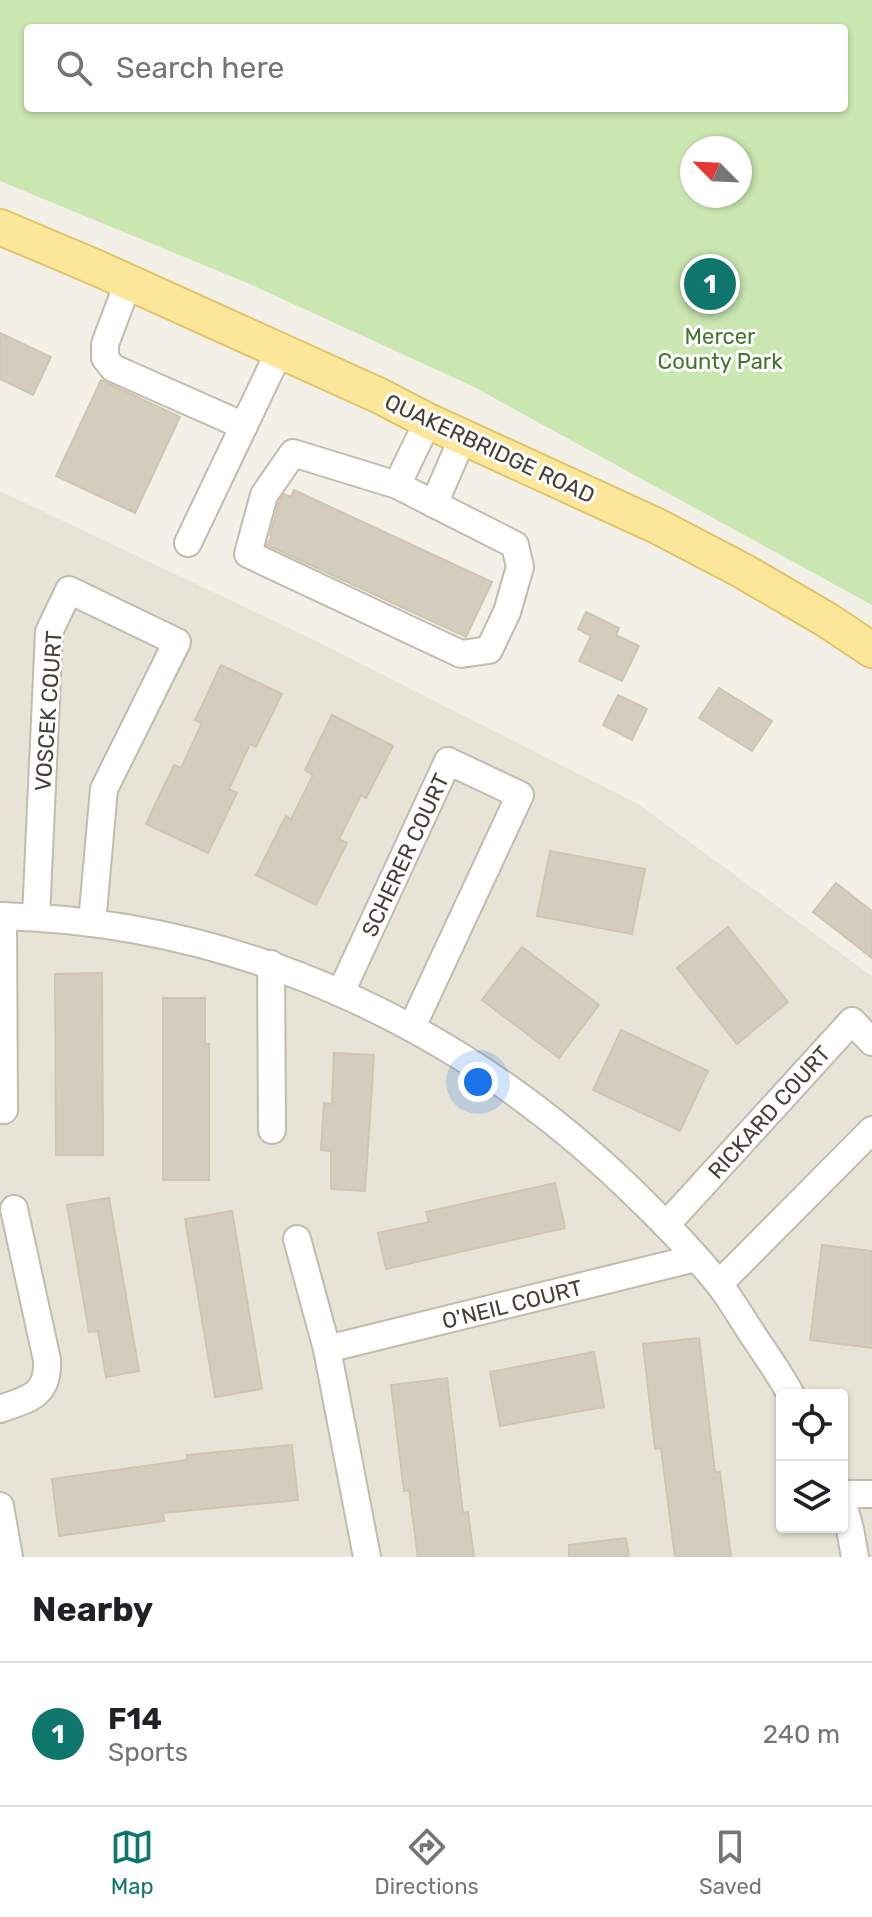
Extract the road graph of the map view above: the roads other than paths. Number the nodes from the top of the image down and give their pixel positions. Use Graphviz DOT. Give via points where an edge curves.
graph roads {
  1 [pos="0,230"];
  2 [pos="128,283"];
  3 [pos="279,352"];
  4 [pos="428,421"];
  5 [pos="244,426"];
  6 [pos="463,437"];
  7 [pos="397,485"];
  8 [pos="434,504"];
  9 [pos="188,543"];
  10 [pos="872,649"];
  11 [pos="2,916"];
  12 [pos="36,917"];
  13 [pos="92,923"];
  14 [pos="271,964"];
  15 [pos="341,992"];
  16 [pos="412,1027"];
  17 [pos="872,1042"];
  18 [pos="4,1110"];
  19 [pos="272,1130"];
  20 [pos="872,1130"];
  21 [pos="14,1209"];
  22 [pos="666,1225"];
  23 [pos="297,1239"];
  24 [pos="696,1258"];
  25 [pos="719,1284"];
  26 [pos="327,1349"];
  27 [pos="787,1389"];
  28 [pos="0,1409"];
  29 [pos="872,1494"];
  30 [pos="848,1496"];
  31 [pos="0,1506"];
  32 [pos="848,1521"];
  33 [pos="9,1557"];
  34 [pos="367,1557"];
  35 [pos="855,1557"];
  1 -- 2 [label="main road, QUAKERBRIDGE ROAD"];
  2 -- 3 [label="main road, QUAKERBRIDGE ROAD"];
  2 -- 5 [label="street" via="105,344 105,358 113,368"];
  3 -- 4 [label="main road, QUAKERBRIDGE ROAD"];
  3 -- 5 [label="street"];
  4 -- 6 [label="main road, QUAKERBRIDGE ROAD"];
  4 -- 7 [label="street"];
  5 -- 9 [label="street"];
  6 -- 8 [label="street"];
  6 -- 10 [label="main road, QUAKERBRIDGE ROAD" via="669,532"];
  7 -- 8 [label="street"];
  7 -- 8 [label="street" via="293,453 264,495 248,554 461,654 489,650 520,567 515,545"];
  11 -- 12 [label="street"];
  11 -- 18 [label="street"];
  12 -- 13 [label="street"];
  12 -- 13 [label="street, VOSCEK COURT" via="49,632 69,590 177,642 104,789"];
  13 -- 14 [label="street"];
  14 -- 15 [label="street"];
  14 -- 19 [label="street"];
  15 -- 16 [label="street"];
  15 -- 16 [label="street, SCHERER COURT" via="448,761 520,795"];
  16 -- 22 [label="street" via="495,1077 563,1127"];
  17 -- 22 [label="street, RICKARD COURT" via="852,1021"];
  20 -- 25 [label="street"];
  21 -- 28 [label="street" via="48,1374 32,1397"];
  22 -- 24 [label="street"];
  23 -- 26 [label="street"];
  24 -- 25 [label="street"];
  24 -- 26 [label="street, O'NEIL COURT"];
  25 -- 27 [label="street"];
  26 -- 34 [label="street"];
  29 -- 30 [label="street"];
  31 -- 33 [label="street"];
  32 -- 35 [label="street"];
}
